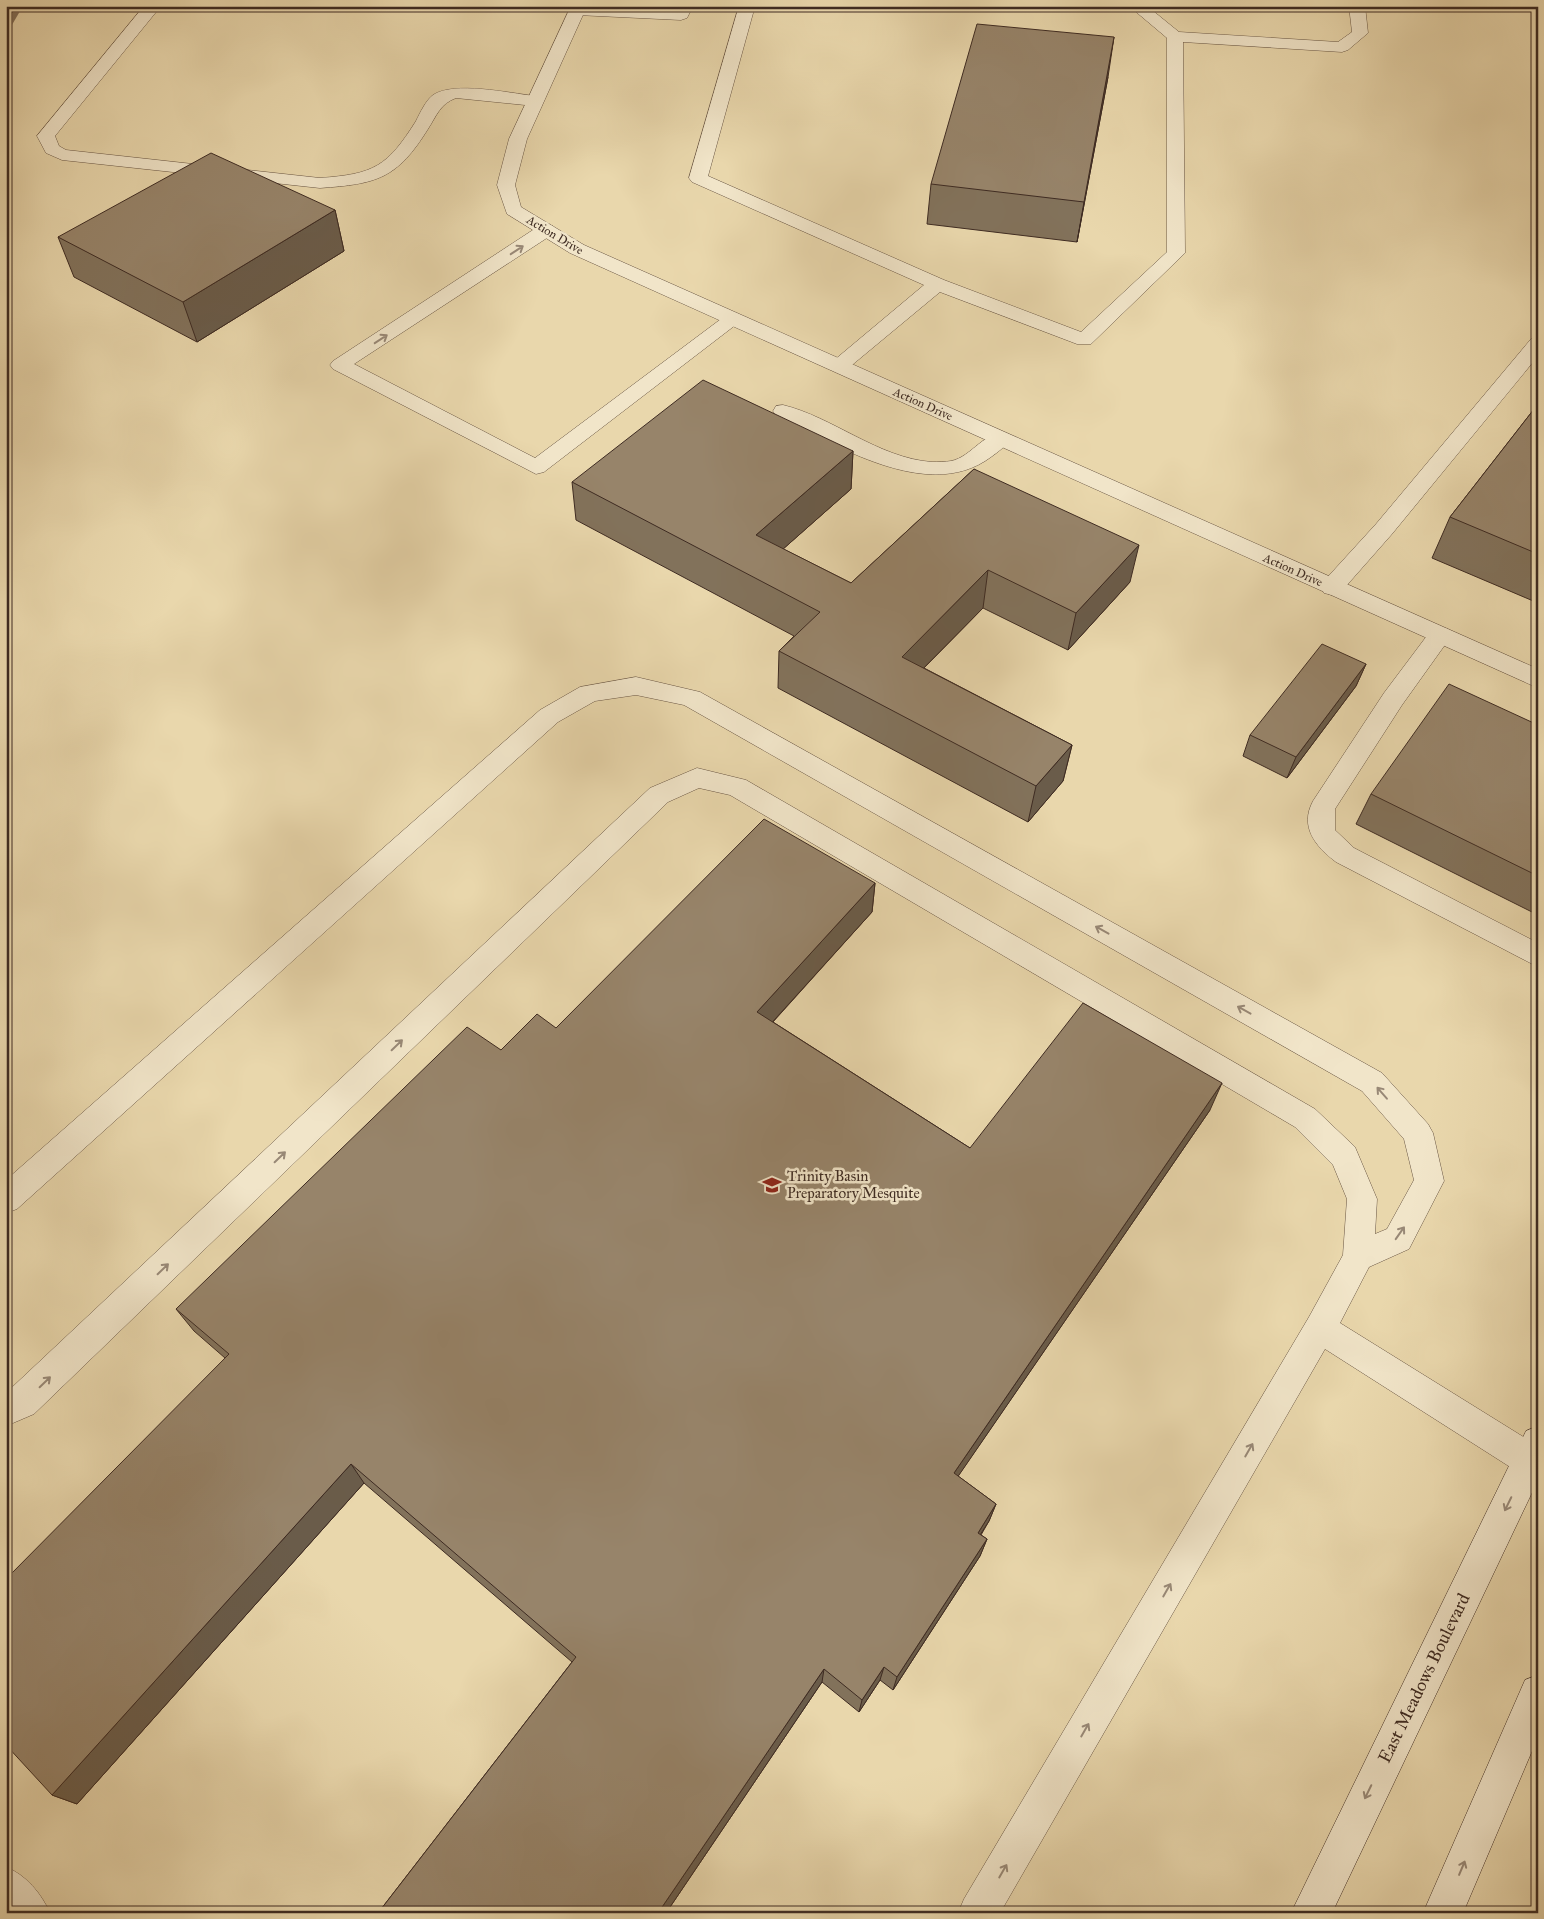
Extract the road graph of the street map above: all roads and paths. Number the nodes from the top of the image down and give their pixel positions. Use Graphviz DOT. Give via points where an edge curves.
graph roads {
  1 [pos="153,6"];
  2 [pos="684,6"];
  3 [pos="747,6"];
  4 [pos="1137,6"];
  5 [pos="1357,6"];
  6 [pos="578,8"];
  7 [pos="1175,37"];
  8 [pos="535,101"];
  9 [pos="546,230"];
  10 [pos="937,284"];
  11 [pos="732,320"];
  12 [pos="1538,342"];
  13 [pos="1530,363"];
  14 [pos="839,366"];
  15 [pos="783,411"];
  16 [pos="1000,439"];
  17 [pos="1332,587"];
  18 [pos="1440,635"];
  19 [pos="1538,679"];
  20 [pos="1538,956"];
  21 [pos="6,1199"];
  22 [pos="1358,1257"];
  23 [pos="1320,1328"];
  24 [pos="6,1410"];
  25 [pos="1535,1456"];
  26 [pos="1538,1693"];
  27 [pos="6,1886"];
  28 [pos="30,1913"];
  29 [pos="978,1913"];
  30 [pos="1311,1913"];
  31 [pos="1443,1913"];
  1 -- 8 [label="street" via="46,136 52,149 62,155 320,183 345,182 370,177 399,161 438,99 454,94"];
  2 -- 6 [label="street" via="681,15"];
  3 -- 10 [label="street" via="698,178"];
  4 -- 7 [label="street"];
  5 -- 7 [label="street" via="1360,33 1342,47"];
  6 -- 8 [label="street, Action Drive"];
  7 -- 10 [label="street" via="1176,253 1084,340"];
  8 -- 9 [label="street, Action Drive" via="518,138 506,185 514,210"];
  9 -- 11 [label="street, Action Drive" via="577,249"];
  11 -- 9 [label="street, one-way" via="536,467 340,365"];
  10 -- 14 [label="street"];
  11 -- 14 [label="street, Action Drive"];
  12 -- 13 [label="street"];
  13 -- 17 [label="street"];
  14 -- 16 [label="street, Action Drive"];
  15 -- 16 [label="street" via="891,460 922,469 953,468 977,458"];
  16 -- 17 [label="street, Action Drive"];
  17 -- 18 [label="street, Action Drive"];
  18 -- 19 [label="street, Action Drive"];
  18 -- 20 [label="street" via="1393,699 1322,808 1318,821 1320,829 1345,855"];
  22 -- 21 [label="street, one-way" via="1398,1239 1429,1181 1418,1133 1372,1082 690,698 636,686 589,693 549,716"];
  22 -- 23 [label="street"];
  24 -- 22 [label="street, one-way" via="22,1403 659,795 697,778 737,787 1304,1118 1344,1156 1362,1199"];
  23 -- 25 [label="street"];
  29 -- 23 [label="street, one-way"];
  25 -- 30 [label="street, East Meadows Boulevard, one-way"];
  31 -- 26 [label="street, one-way"];
  27 -- 28 [label="street"];
}
